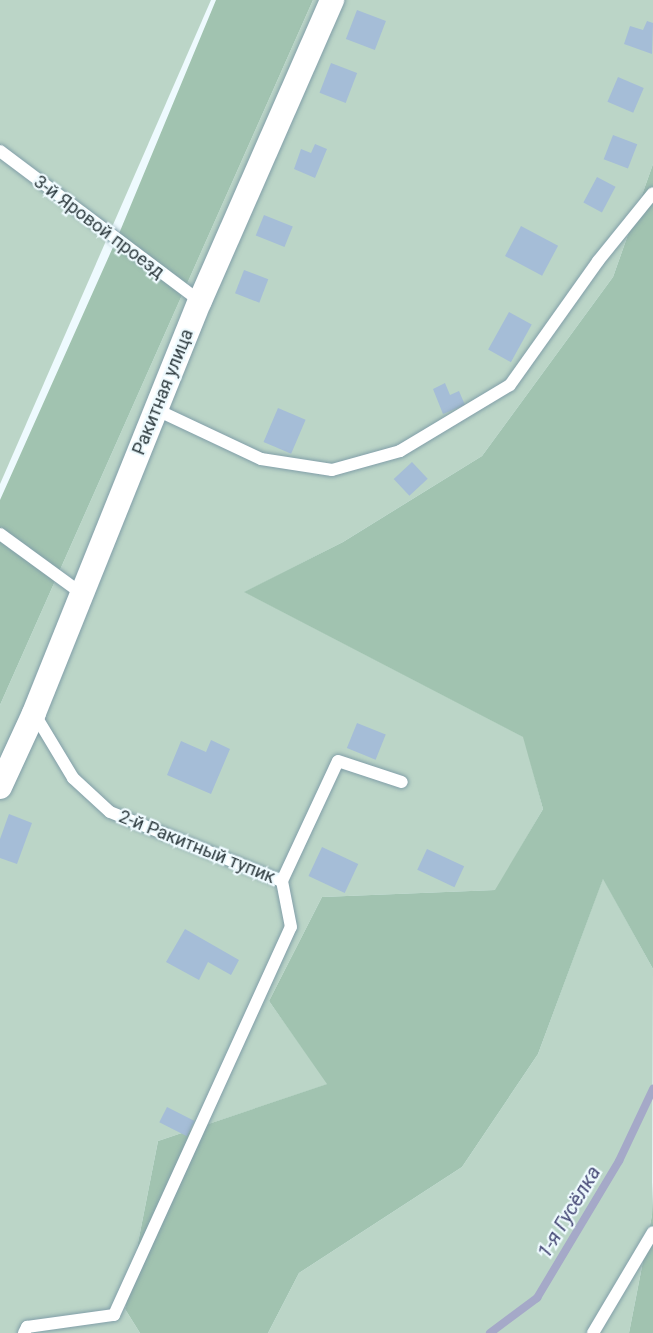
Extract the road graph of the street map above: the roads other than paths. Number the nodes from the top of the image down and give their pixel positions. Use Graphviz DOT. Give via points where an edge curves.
graph roads {
  1 [pos="332,0"];
  2 [pos="0,151"];
  3 [pos="653,193"];
  4 [pos="200,301"];
  5 [pos="158,410"];
  6 [pos="0,534"];
  7 [pos="81,593"];
  8 [pos="34,713"];
  9 [pos="402,782"];
  10 [pos="0,787"];
  11 [pos="282,881"];
  12 [pos="653,1232"];
  13 [pos="24,1333"];
  14 [pos="593,1333"];
  1 -- 4 [label="street, Ракитная улица"];
  2 -- 4 [label="lane, 3-й Яровой проезд"];
  3 -- 5 [label="lane" via="598,261 510,385 400,451 332,470 261,459"];
  4 -- 5 [label="street, Ракитная улица"];
  5 -- 7 [label="street, Ракитная улица"];
  6 -- 7 [label="lane"];
  7 -- 8 [label="street, Ракитная улица"];
  8 -- 10 [label="street, Ракитная улица"];
  8 -- 11 [label="lane, 2-й Ракитный тупик" via="73,777 111,812"];
  9 -- 11 [label="lane, 2-й Ракитный тупик" via="338,761"];
  11 -- 13 [label="lane" via="291,927 114,1315 27,1328"];
  12 -- 14 [label="lane"];
}
